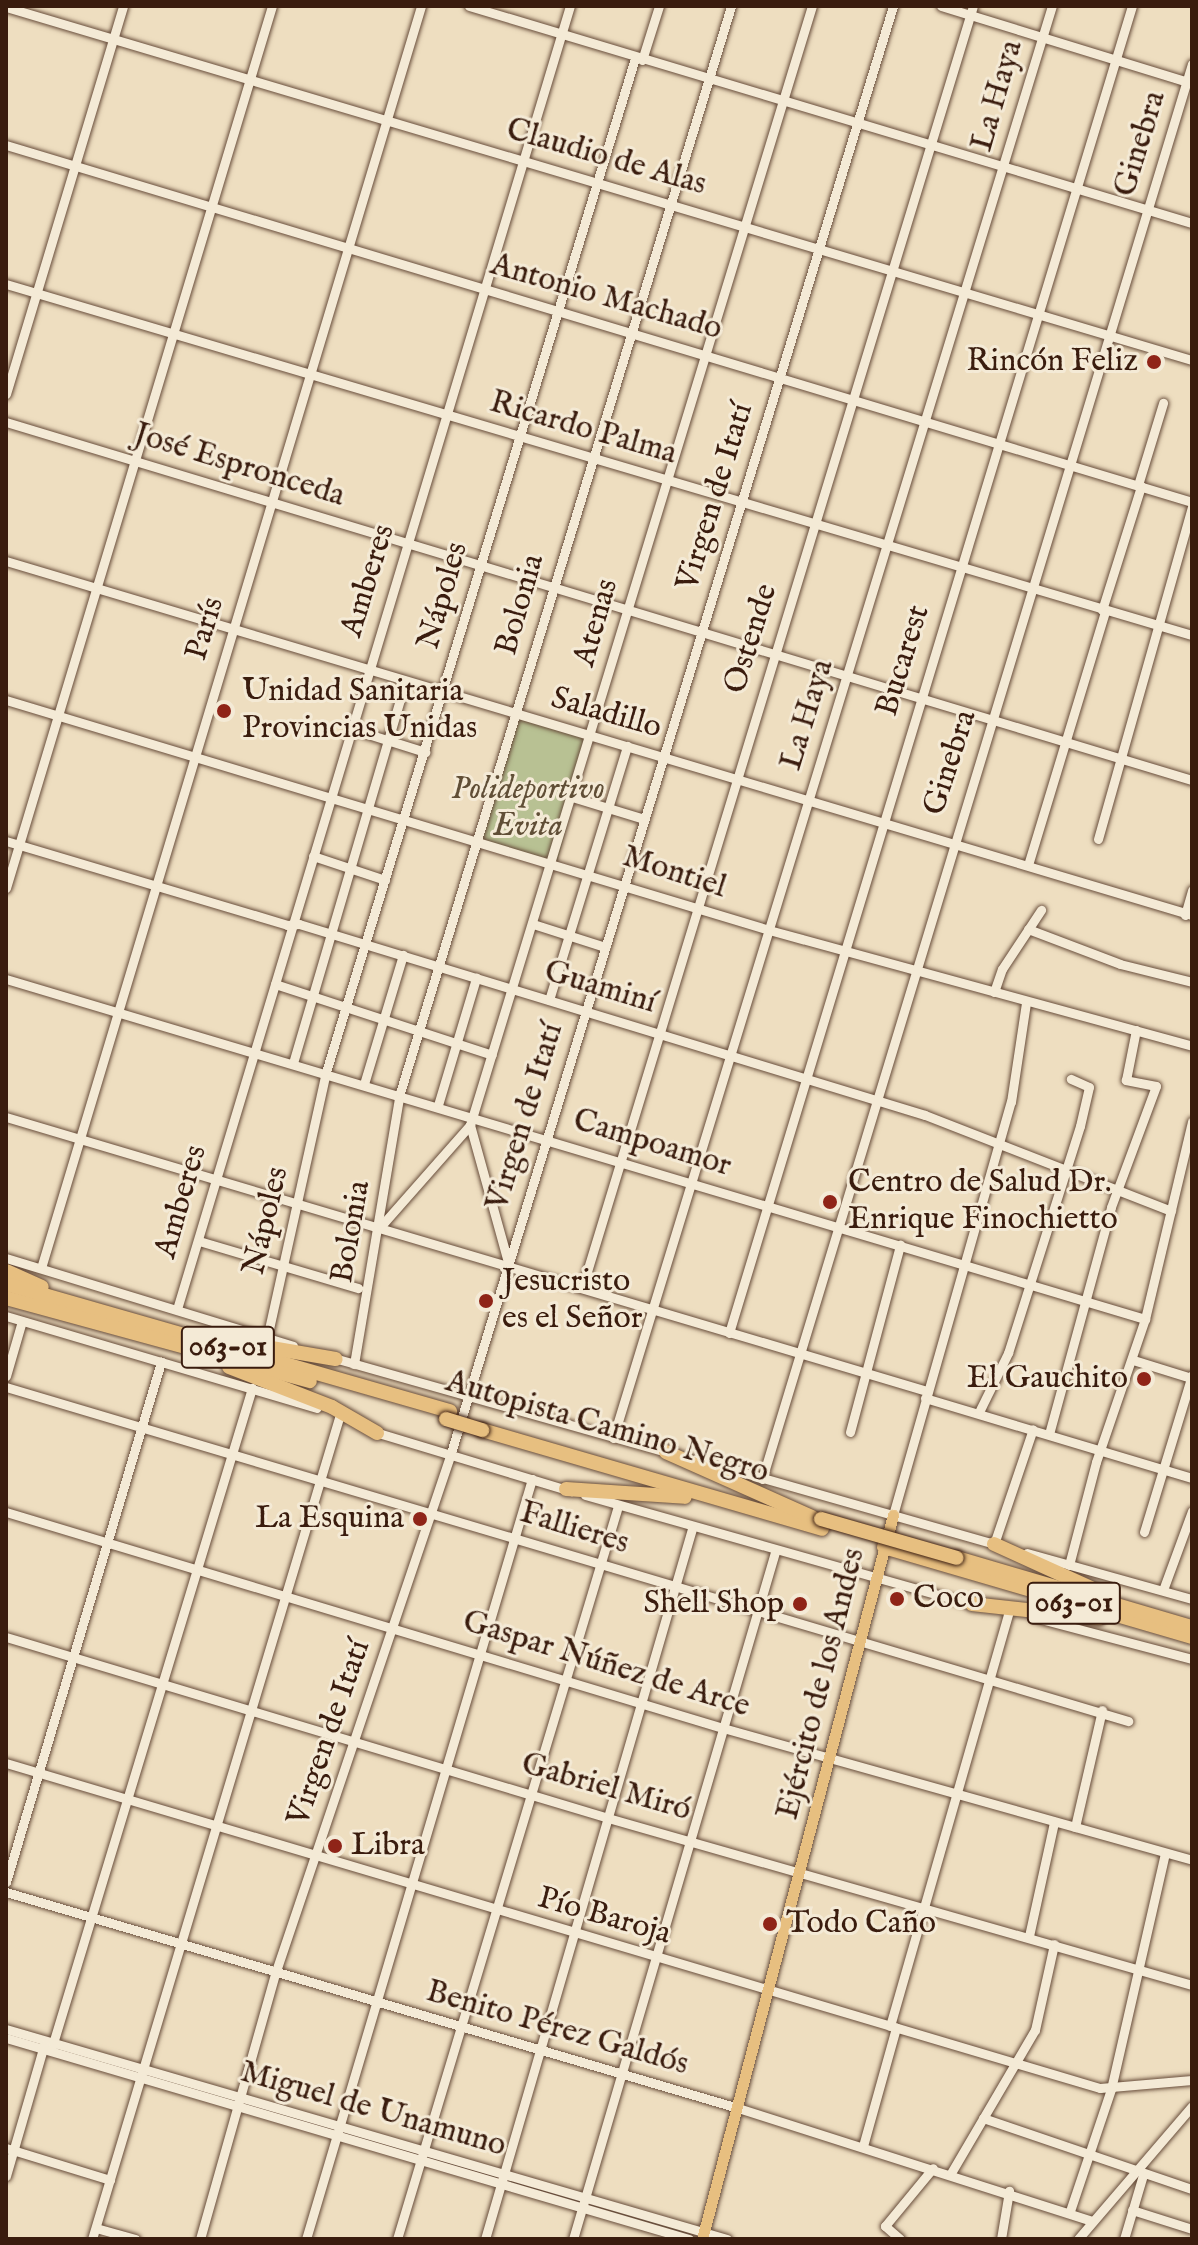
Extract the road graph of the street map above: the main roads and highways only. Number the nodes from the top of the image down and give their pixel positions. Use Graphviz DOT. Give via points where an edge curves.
graph roads {
  1 [pos="6,1271"];
  2 [pos="6,1284"];
  3 [pos="6,1299"];
  4 [pos="78,1305"];
  5 [pos="179,1339"];
  6 [pos="336,1359"];
  7 [pos="483,1426"];
  8 [pos="377,1433"];
  9 [pos="666,1452"];
  10 [pos="566,1489"];
  11 [pos="767,1513"];
  12 [pos="893,1515"];
  13 [pos="818,1521"];
  14 [pos="994,1544"];
  15 [pos="956,1563"];
  16 [pos="972,1604"];
  17 [pos="1192,1627"];
  18 [pos="1166,1630"];
  19 [pos="1192,1637"];
  20 [pos="703,2236"];
  1 -- 4 [label="highway"];
  2 -- 4 [label="highway, Autopista Camino Negro / 063-01"];
  3 -- 5 [label="highway, Autopista Camino Negro / 063-01"];
  4 -- 5 [label="highway, Autopista Camino Negro / 063-01"];
  5 -- 6 [label="highway"];
  5 -- 7 [label="highway, Autopista Camino Negro / 063-01, bridge"];
  5 -- 8 [label="highway" via="332,1407"];
  7 -- 11 [label="highway, Autopista Camino Negro / 063-01"];
  7 -- 13 [label="highway, Autopista Camino Negro / 063-01"];
  9 -- 13 [label="highway"];
  10 -- 11 [label="highway" via="666,1494"];
  11 -- 13 [label="highway, Autopista Camino Negro / 063-01"];
  12 -- 20 [label="main road, Ejército de los Andes"];
  13 -- 15 [label="highway, Autopista Camino Negro / 063-01, bridge"];
  14 -- 17 [label="highway"];
  15 -- 17 [label="highway, Autopista Camino Negro / 063-01"];
  15 -- 18 [label="highway, Autopista Camino Negro / 063-01"];
  16 -- 18 [label="highway"];
  18 -- 19 [label="highway, Autopista Camino Negro / 063-01"];
}
